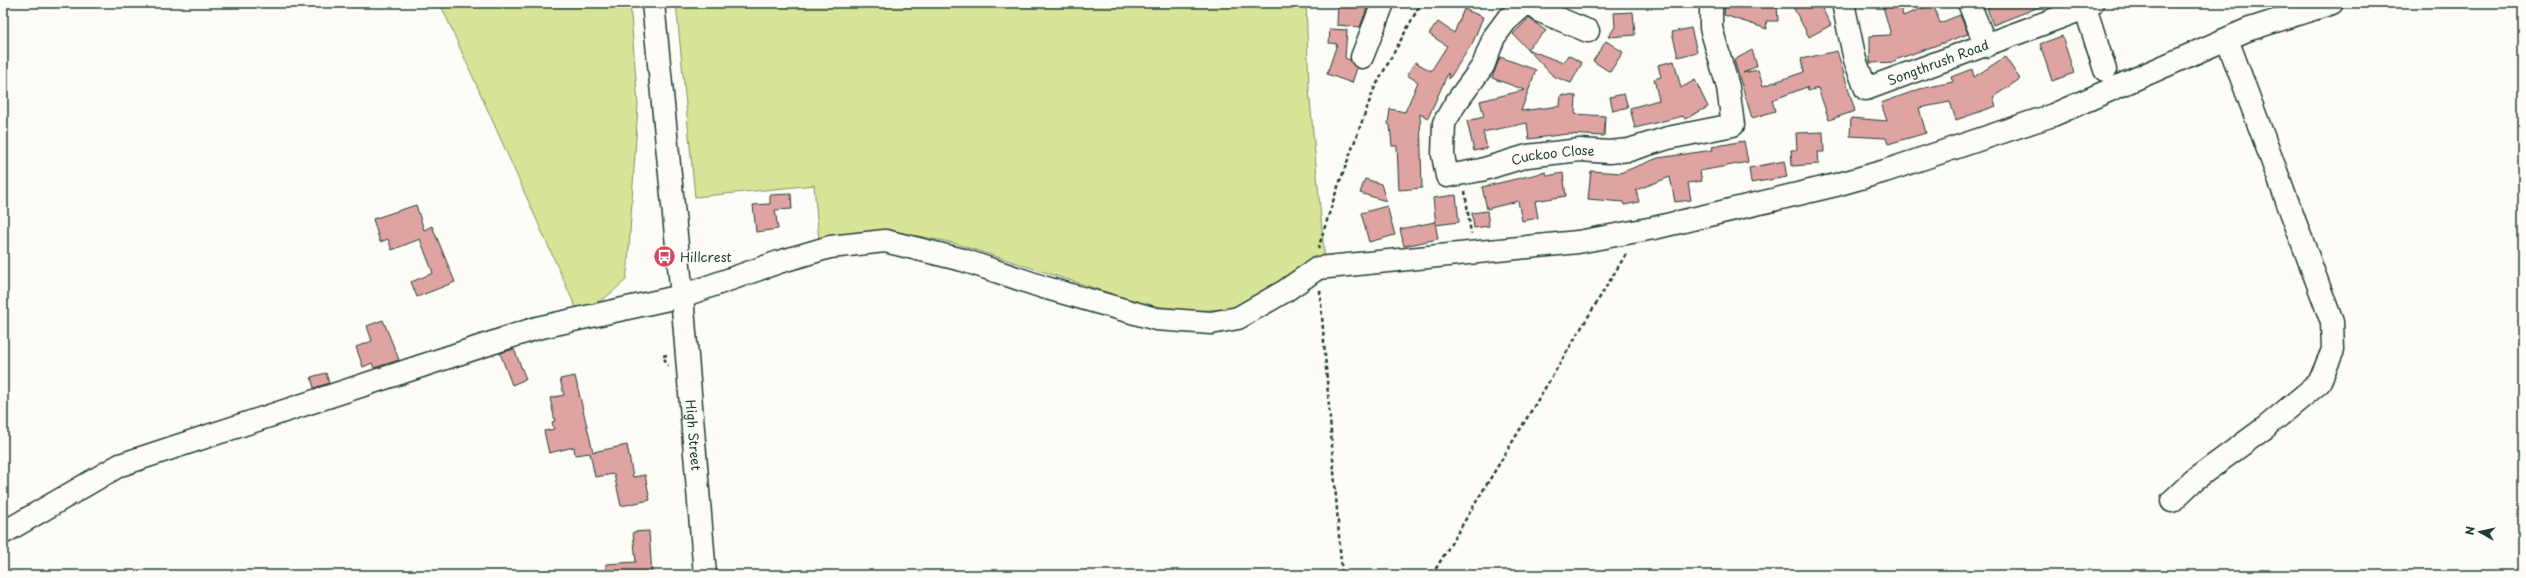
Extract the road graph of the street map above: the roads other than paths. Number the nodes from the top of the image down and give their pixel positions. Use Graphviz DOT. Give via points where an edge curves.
graph roads {
  1 [pos="653,3"];
  2 [pos="1383,3"];
  3 [pos="1526,3"];
  4 [pos="1530,3"];
  5 [pos="1711,3"];
  6 [pos="1843,3"];
  7 [pos="1969,3"];
  8 [pos="2332,3"];
  9 [pos="2089,5"];
  10 [pos="1588,31"];
  11 [pos="2227,39"];
  12 [pos="1986,46"];
  13 [pos="1362,57"];
  14 [pos="2105,70"];
  15 [pos="682,296"];
  16 [pos="2172,501"];
  17 [pos="3,533"];
  18 [pos="704,575"];
  1 -- 15 [label="street, High Street"];
  2 -- 13 [label="street"];
  3 -- 5 [label="street, Cuckoo Close" via="1506,21 1494,37 1483,66 1444,123 1443,155 1447,176 1527,156 1580,150 1629,150 1668,138 1734,125 1728,87 1711,28"];
  4 -- 10 [label="street" via="1540,11"];
  6 -- 12 [label="street, Songthrush Road" via="1856,60 1866,89"];
  7 -- 12 [label="street"];
  8 -- 11 [label="street" via="2247,30"];
  9 -- 12 [label="street, Songthrush Road"];
  9 -- 14 [label="street"];
  11 -- 15 [label="street" via="2053,115 1885,171 1744,208 1578,242 1318,268 1285,291 1238,318 1211,322 1156,320 1043,287 963,260 885,240 830,247"];
  11 -- 16 [label="street" via="2332,322 2333,350 2319,383 2266,427 2194,480"];
  15 -- 17 [label="street" via="538,328 120,465"];
  15 -- 18 [label="street, High Street"];
}
